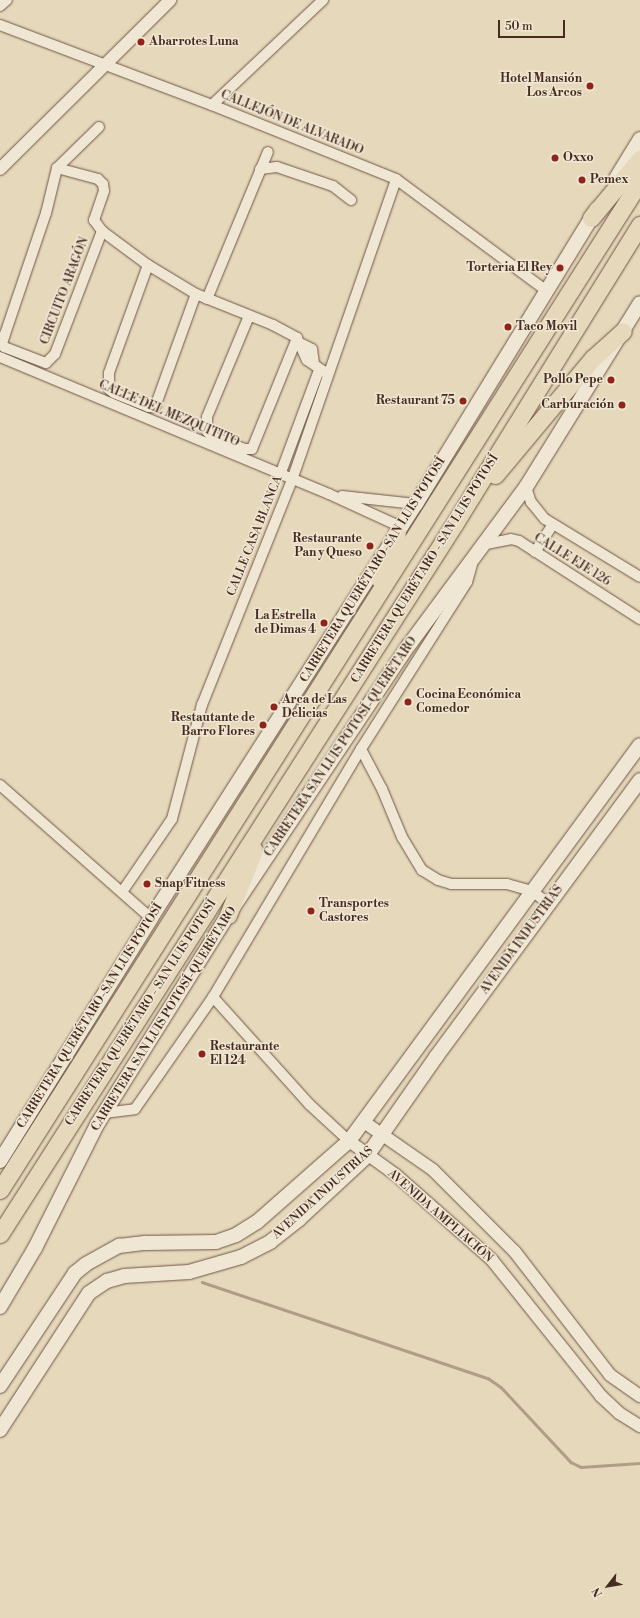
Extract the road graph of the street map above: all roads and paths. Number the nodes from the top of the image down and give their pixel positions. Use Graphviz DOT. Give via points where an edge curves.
graph roads {
  1 [pos="7,0"];
  2 [pos="170,0"];
  3 [pos="323,0"];
  4 [pos="0,6"];
  5 [pos="0,26"];
  6 [pos="104,64"];
  7 [pos="212,105"];
  8 [pos="99,127"];
  9 [pos="640,139"];
  10 [pos="268,152"];
  11 [pos="640,158"];
  12 [pos="56,168"];
  13 [pos="0,169"];
  14 [pos="260,169"];
  15 [pos="396,179"];
  16 [pos="640,181"];
  17 [pos="351,200"];
  18 [pos="591,218"];
  19 [pos="640,225"];
  20 [pos="102,231"];
  21 [pos="148,265"];
  22 [pos="548,292"];
  23 [pos="196,294"];
  24 [pos="207,299"];
  25 [pos="640,303"];
  26 [pos="249,316"];
  27 [pos="623,331"];
  28 [pos="299,341"];
  29 [pos="0,357"];
  30 [pos="320,370"];
  31 [pos="280,475"];
  32 [pos="292,480"];
  33 [pos="526,487"];
  34 [pos="329,494"];
  35 [pos="416,504"];
  36 [pos="455,523"];
  37 [pos="553,524"];
  38 [pos="399,530"];
  39 [pos="486,544"];
  40 [pos="535,552"];
  41 [pos="474,560"];
  42 [pos="640,577"];
  43 [pos="370,609"];
  44 [pos="640,619"];
  45 [pos="640,745"];
  46 [pos="361,749"];
  47 [pos="640,780"];
  48 [pos="0,785"];
  49 [pos="272,808"];
  50 [pos="532,891"];
  51 [pos="122,892"];
  52 [pos="549,904"];
  53 [pos="228,915"];
  54 [pos="151,918"];
  55 [pos="212,997"];
  56 [pos="104,1113"];
  57 [pos="364,1122"];
  58 [pos="384,1135"];
  59 [pos="349,1141"];
  60 [pos="368,1156"];
  61 [pos="0,1161"];
  62 [pos="0,1190"];
  63 [pos="0,1234"];
  64 [pos="0,1307"];
  65 [pos="0,1386"];
  66 [pos="640,1396"];
  67 [pos="640,1426"];
  68 [pos="0,1430"];
  1 -- 4 [label="street"];
  2 -- 6 [label="street"];
  3 -- 7 [label="street"];
  5 -- 6 [label="street, CALLEJÓN DE ALVARADO"];
  6 -- 7 [label="street, CALLEJÓN DE ALVARADO"];
  6 -- 13 [label="street"];
  7 -- 15 [label="street, CALLEJÓN DE ALVARADO"];
  8 -- 12 [label="street"];
  9 -- 18 [label="main road, CARRETERA QUERÉTARO-SAN LUIS POTOSÍ"];
  10 -- 14 [label="street"];
  11 -- 18 [label="highway"];
  12 -- 20 [label="street" via="98,179 103,184 104,191 94,220"];
  12 -- 20 [label="street, CIRCUITO ARAGÓN" via="46,213 5,334 2,344 4,347 42,362 49,362 55,354"];
  14 -- 17 [label="street" via="277,167 333,186"];
  14 -- 24 [label="street"];
  15 -- 22 [label="street, CALLEJÓN DE ALVARADO"];
  15 -- 30 [label="street, CALLE CASA BLANCA"];
  16 -- 43 [label="highway, CARRETERA QUERÉTARO - SAN LUIS POTOSÍ"];
  18 -- 22 [label="main road, CARRETERA QUERÉTARO-SAN LUIS POTOSÍ"];
  19 -- 36 [label="highway, CARRETERA QUERÉTARO - SAN LUIS POTOSÍ"];
  20 -- 21 [label="street"];
  21 -- 23 [label="street"];
  21 -- 23 [label="street" via="109,373 109,389 114,393 148,407 155,407"];
  22 -- 35 [label="main road, CARRETERA QUERÉTARO-SAN LUIS POTOSÍ"];
  23 -- 24 [label="street"];
  24 -- 26 [label="street"];
  25 -- 27 [label="main road, CARRETERA SAN LUIS POTOSÍ-QUERÉTARO"];
  26 -- 28 [label="street" via="273,325"];
  26 -- 28 [label="street" via="207,417 207,432 211,436 245,449 252,449"];
  27 -- 33 [label="main road, CARRETERA SAN LUIS POTOSÍ-QUERÉTARO"];
  27 -- 36 [label="highway" via="593,358"];
  28 -- 30 [label="street" via="303,355"];
  29 -- 31 [label="street, CALLE DEL MEZQUITITO"];
  30 -- 31 [label="street"];
  30 -- 32 [label="street, CALLE CASA BLANCA"];
  31 -- 32 [label="street, CALLE DEL MEZQUITITO"];
  32 -- 34 [label="street, CALLE DEL MEZQUITITO"];
  32 -- 51 [label="street, CALLE CASA BLANCA" via="202,704 172,818"];
  33 -- 37 [label="street, CALLE EJE 126" via="531,502 545,519"];
  33 -- 39 [label="main road, CARRETERA SAN LUIS POTOSÍ-QUERÉTARO"];
  34 -- 35 [label="street, CALLE DEL MEZQUITITO" via="370,501"];
  34 -- 38 [label="street, CALLE DEL MEZQUITITO"];
  35 -- 38 [label="main road, CARRETERA QUERÉTARO-SAN LUIS POTOSÍ"];
  36 -- 49 [label="highway, CARRETERA QUERÉTARO - SAN LUIS POTOSÍ"];
  37 -- 40 [label="street"];
  37 -- 42 [label="street, CALLE EJE 126"];
  38 -- 43 [label="highway"];
  38 -- 54 [label="main road, CARRETERA QUERÉTARO-SAN LUIS POTOSÍ"];
  39 -- 40 [label="street, CALLE EJE 126" via="511,539"];
  39 -- 41 [label="main road, CARRETERA SAN LUIS POTOSÍ-QUERÉTARO"];
  40 -- 44 [label="street, CALLE EJE 126"];
  41 -- 46 [label="street" via="467,582"];
  41 -- 53 [label="main road, CARRETERA SAN LUIS POTOSÍ-QUERÉTARO" via="409,645"];
  43 -- 62 [label="highway, CARRETERA QUERÉTARO - SAN LUIS POTOSÍ"];
  45 -- 50 [label="main road, AVENIDA INDUSTRIAS"];
  46 -- 50 [label="street" via="382,789 402,837 422,870 438,880 451,884 507,884"];
  46 -- 55 [label="street"];
  47 -- 52 [label="main road, AVENIDA INDUSTRIAS"];
  48 -- 51 [label="street"];
  49 -- 53 [label="highway"];
  49 -- 63 [label="highway, CARRETERA QUERÉTARO - SAN LUIS POTOSÍ"];
  50 -- 52 [label="street"];
  50 -- 57 [label="main road, AVENIDA INDUSTRIAS"];
  51 -- 54 [label="street"];
  52 -- 58 [label="main road, AVENIDA INDUSTRIAS" via="436,1057"];
  53 -- 56 [label="main road, CARRETERA SAN LUIS POTOSÍ-QUERÉTARO"];
  54 -- 61 [label="main road, CARRETERA QUERÉTARO-SAN LUIS POTOSÍ"];
  55 -- 56 [label="street" via="135,1109"];
  55 -- 59 [label="street, AVENIDA AMPLIACIÓN" via="309,1104"];
  56 -- 64 [label="main road, CARRETERA SAN LUIS POTOSÍ-QUERÉTARO" via="34,1248"];
  57 -- 58 [label="street, AVENIDA AMPLIACIÓN"];
  57 -- 59 [label="main road, AVENIDA INDUSTRIAS"];
  58 -- 60 [label="main road, AVENIDA INDUSTRIAS"];
  58 -- 66 [label="street, AVENIDA AMPLIACIÓN" via="433,1170 515,1252 610,1375"];
  59 -- 60 [label="street, AVENIDA AMPLIACIÓN"];
  59 -- 65 [label="main road, AVENIDA INDUSTRIAS" via="257,1222 236,1235 216,1242 119,1246 86,1264 75,1273"];
  60 -- 67 [label="street, AVENIDA AMPLIACIÓN" via="396,1175 492,1260 601,1396 619,1413"];
  60 -- 68 [label="main road, AVENIDA INDUSTRIAS" via="270,1242 241,1257 189,1272 124,1276 107,1281 89,1293"];
}
